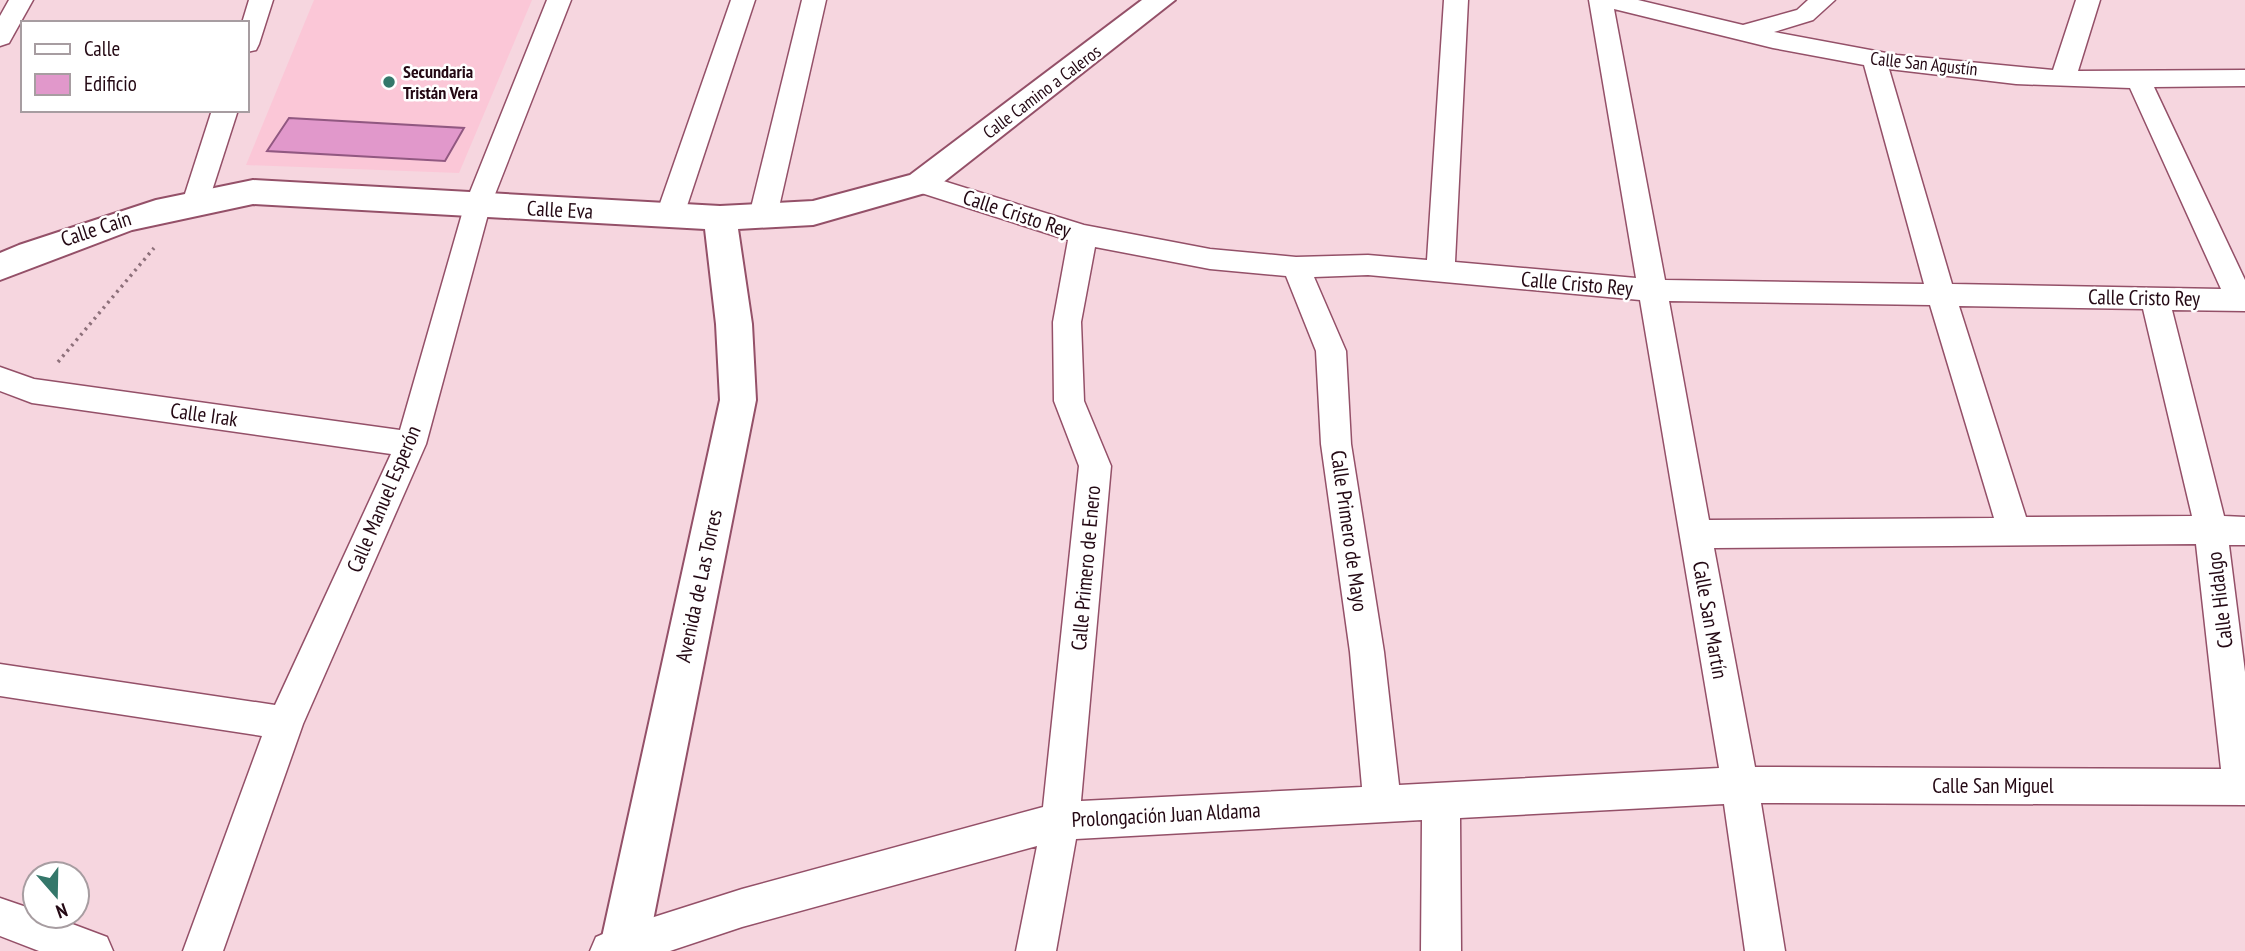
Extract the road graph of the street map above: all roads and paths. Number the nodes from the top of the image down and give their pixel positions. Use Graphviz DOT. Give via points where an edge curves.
graph roads {
  1 [pos="21,0"];
  2 [pos="261,0"];
  3 [pos="559,0"];
  4 [pos="743,0"];
  5 [pos="814,0"];
  6 [pos="1161,0"];
  7 [pos="1456,0"];
  8 [pos="1601,0"];
  9 [pos="1608,0"];
  10 [pos="1823,0"];
  11 [pos="2088,0"];
  12 [pos="1743,34"];
  13 [pos="0,38"];
  14 [pos="248,41"];
  15 [pos="1874,59"];
  16 [pos="2245,78"];
  17 [pos="2063,79"];
  18 [pos="2139,81"];
  19 [pos="224,112"];
  20 [pos="921,183"];
  21 [pos="195,200"];
  22 [pos="477,207"];
  23 [pos="670,215"];
  24 [pos="763,216"];
  25 [pos="720,218"];
  26 [pos="1083,235"];
  27 [pos="0,267"];
  28 [pos="1296,267"];
  29 [pos="1440,272"];
  30 [pos="1651,290"];
  31 [pos="1941,294"];
  32 [pos="2155,298"];
  33 [pos="2242,300"];
  34 [pos="0,379"];
  35 [pos="32,391"];
  36 [pos="411,444"];
  37 [pos="2014,530"];
  38 [pos="2211,530"];
  39 [pos="2245,531"];
  40 [pos="1695,534"];
  41 [pos="0,680"];
  42 [pos="285,723"];
  43 [pos="1740,785"];
  44 [pos="2243,787"];
  45 [pos="1441,799"];
  46 [pos="1382,802"];
  47 [pos="1060,821"];
  48 [pos="0,917"];
  49 [pos="619,950"];
  50 [pos="93,951"];
  51 [pos="203,951"];
  52 [pos="1037,951"];
  53 [pos="1441,951"];
  54 [pos="1765,951"];
  1 -- 13 [label="street"];
  2 -- 14 [label="street"];
  3 -- 22 [label="street, Calle Manuel Esperón"];
  4 -- 23 [label="street"];
  5 -- 24 [label="street"];
  6 -- 20 [label="street, Calle Camino a Caleros"];
  7 -- 29 [label="street"];
  8 -- 30 [label="street, Calle San Martín"];
  9 -- 12 [label="street, Calle San Agustín"];
  10 -- 12 [label="street" via="1805,15"];
  11 -- 17 [label="street"];
  12 -- 15 [label="street, Calle San Agustín"];
  15 -- 17 [label="street, Calle San Agustín"];
  15 -- 31 [label="street"];
  16 -- 18 [label="street, Calle San Agustín"];
  17 -- 18 [label="street, Calle San Agustín"];
  18 -- 33 [label="street"];
  19 -- 21 [label="street"];
  20 -- 24 [label="street, Calle Eva" via="813,213"];
  20 -- 26 [label="street, Calle Cristo Rey"];
  21 -- 22 [label="street, Calle Eva" via="253,192"];
  21 -- 27 [label="street, Calle Caín" via="64,239"];
  21 -- 35 [label="path"];
  22 -- 23 [label="street, Calle Eva"];
  22 -- 36 [label="street, Calle Manuel Esperón"];
  23 -- 25 [label="street, Calle Eva"];
  24 -- 25 [label="street, Calle Eva"];
  25 -- 49 [label="street, Avenida de Las Torres" via="738,400"];
  26 -- 28 [label="street, Calle Cristo Rey" via="1210,259"];
  26 -- 47 [label="street, Calle Primero de Enero" via="1067,322 1069,401 1095,466"];
  28 -- 29 [label="street, Calle Cristo Rey" via="1368,265"];
  28 -- 46 [label="street, Calle Primero de Mayo" via="1331,351 1336,444 1367,652"];
  29 -- 30 [label="street, Calle Cristo Rey"];
  30 -- 31 [label="street, Calle Cristo Rey"];
  30 -- 40 [label="street, Calle San Martín"];
  31 -- 32 [label="street, Calle Cristo Rey"];
  31 -- 37 [label="street"];
  32 -- 33 [label="street, Calle Cristo Rey"];
  32 -- 38 [label="street"];
  34 -- 35 [label="street, Calle Irak"];
  35 -- 36 [label="street, Calle Irak"];
  36 -- 42 [label="street, Calle Manuel Esperón"];
  37 -- 38 [label="street"];
  37 -- 40 [label="street"];
  38 -- 39 [label="street, Calle Hidalgo"];
  38 -- 44 [label="street, Calle Hidalgo"];
  40 -- 43 [label="street, Calle San Martín"];
  41 -- 42 [label="street"];
  42 -- 51 [label="street, Calle Manuel Esperón"];
  43 -- 44 [label="street, Calle San Miguel"];
  43 -- 45 [label="street, Prolongación Juan Aldama"];
  43 -- 54 [label="street, Calle San Martín"];
  45 -- 46 [label="street, Prolongación Juan Aldama"];
  45 -- 53 [label="street"];
  46 -- 47 [label="street, Prolongación Juan Aldama"];
  47 -- 49 [label="street, Prolongación Juan Aldama" via="742,908"];
  47 -- 52 [label="street, Calle Primero de Enero"];
  48 -- 50 [label="street"];
}
